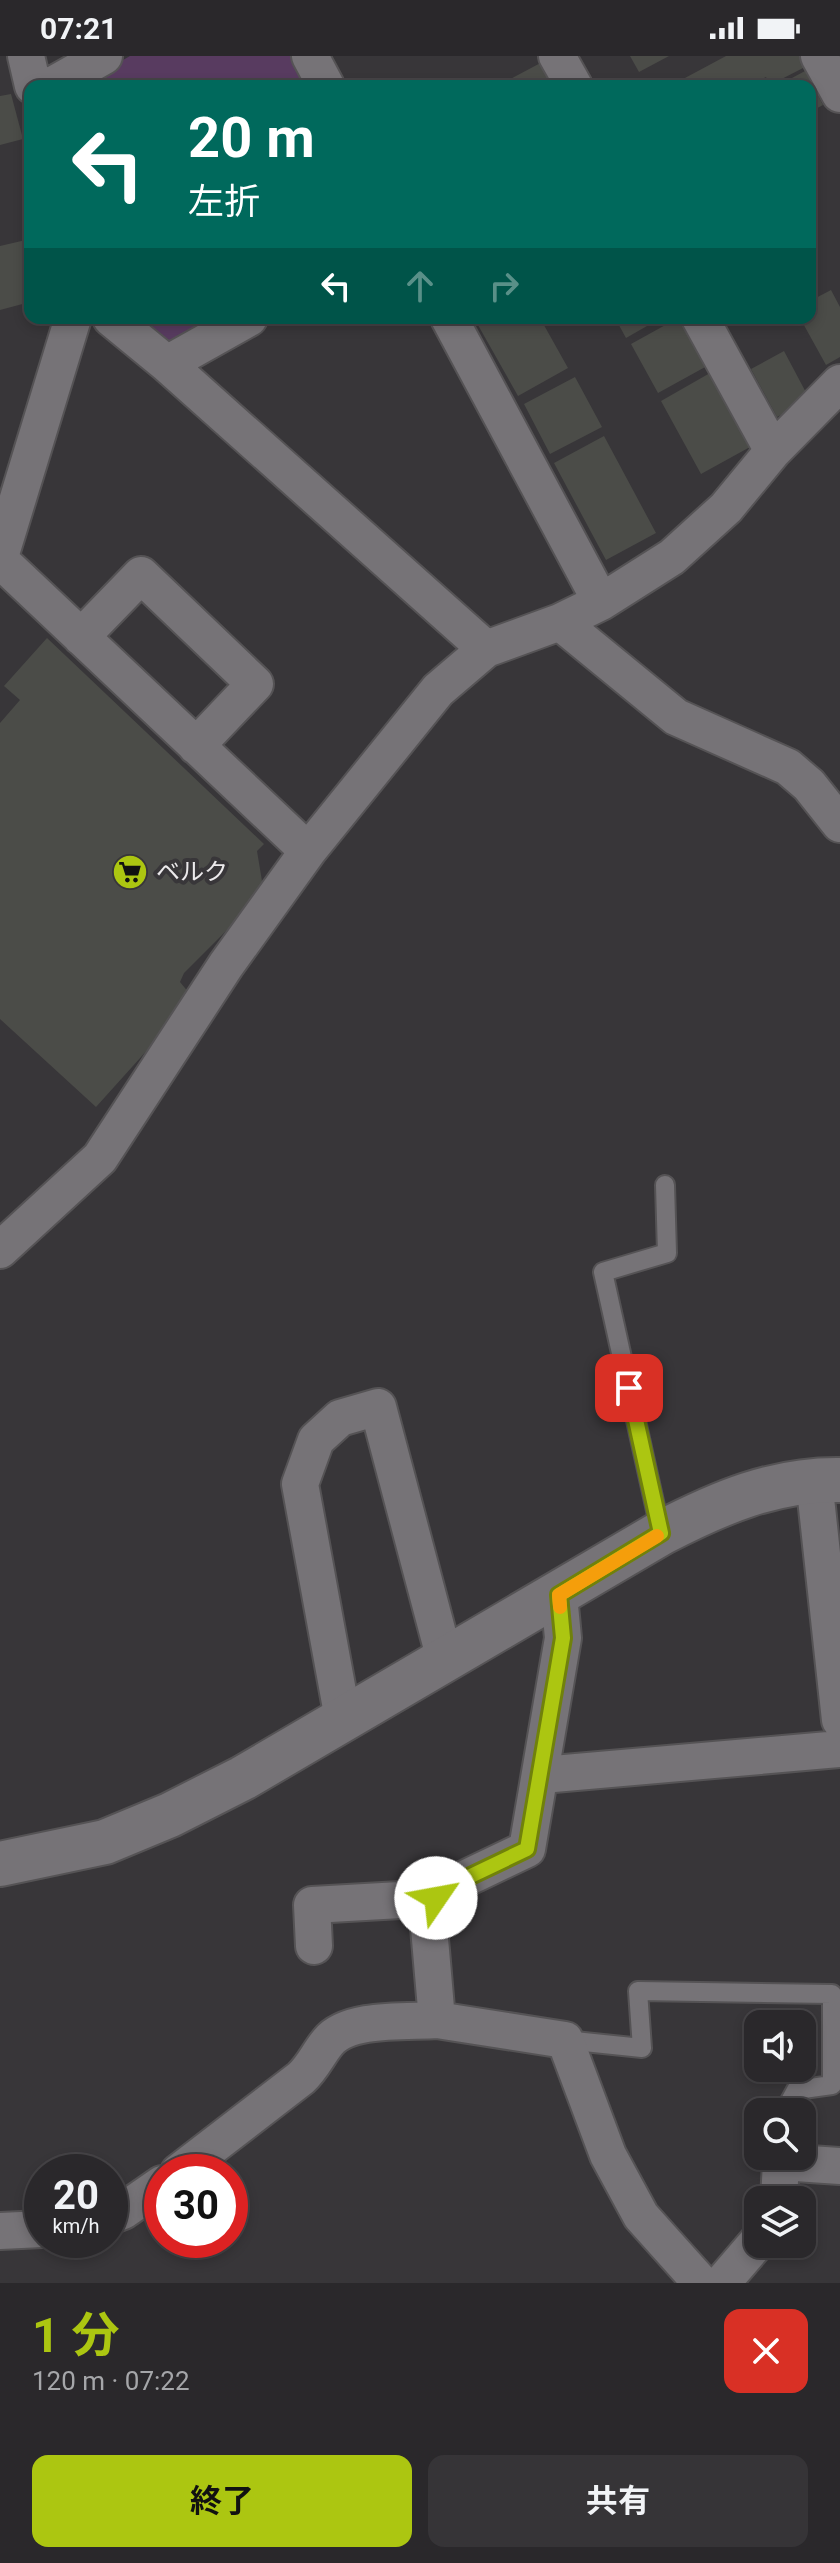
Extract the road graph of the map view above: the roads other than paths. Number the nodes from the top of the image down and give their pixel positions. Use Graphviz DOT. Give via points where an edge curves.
graph roads {
  1 [pos="26,56"];
  2 [pos="104,56"];
  3 [pos="310,56"];
  4 [pos="557,56"];
  5 [pos="819,56"];
  6 [pos="32,80"];
  7 [pos="62,80"];
  8 [pos="323,80"];
  9 [pos="571,80"];
  10 [pos="840,94"];
  11 [pos="71,324"];
  12 [pos="118,324"];
  13 [pos="238,324"];
  14 [pos="452,324"];
  15 [pos="703,324"];
  16 [pos="167,364"];
  17 [pos="840,383"];
  18 [pos="773,451"];
  19 [pos="0,559"];
  20 [pos="601,602"];
  21 [pos="560,622"];
  22 [pos="81,637"];
  23 [pos="486,649"];
  24 [pos="196,746"];
  25 [pos="840,824"];
  26 [pos="308,851"];
  27 [pos="665,1185"];
  28 [pos="0,1250"];
  29 [pos="827,1480"];
  30 [pos="661,1533"];
  31 [pos="559,1595"];
  32 [pos="445,1660"];
  33 [pos="343,1719"];
  34 [pos="840,1720"];
  35 [pos="840,1749"];
  36 [pos="542,1775"];
  37 [pos="0,1864"];
  38 [pos="436,1898"];
  39 [pos="314,1946"];
  40 [pos="437,2020"];
  41 [pos="565,2040"];
  42 [pos="792,2098"];
  43 [pos="202,2154"];
  44 [pos="816,2163"];
  45 [pos="840,2166"];
  46 [pos="24,2230"];
  47 [pos="0,2231"];
  48 [pos="744,2257"];
  49 [pos="701,2283"];
  50 [pos="722,2283"];
  1 -- 6 [label="street"];
  2 -- 7 [label="street"];
  3 -- 8 [label="street"];
  4 -- 9 [label="street"];
  5 -- 10 [label="street"];
  11 -- 19 [label="street"];
  12 -- 16 [label="street"];
  13 -- 16 [label="street"];
  14 -- 20 [label="street"];
  15 -- 18 [label="street"];
  16 -- 23 [label="street"];
  17 -- 18 [label="street"];
  18 -- 20 [label="street" via="726,508 672,557"];
  19 -- 22 [label="street"];
  20 -- 21 [label="street"];
  21 -- 23 [label="street"];
  21 -- 25 [label="street" via="676,717 788,767"];
  22 -- 24 [label="street"];
  22 -- 24 [label="street" via="141,575 255,684"];
  23 -- 26 [label="street" via="438,690"];
  24 -- 26 [label="street"];
  26 -- 28 [label="street" via="100,1158"];
  27 -- 30 [label="lane" via="667,1253 603,1272"];
  29 -- 30 [label="street" via="755,1491"];
  29 -- 34 [label="street"];
  30 -- 31 [label="street"];
  31 -- 32 [label="street"];
  31 -- 36 [label="street" via="563,1638"];
  32 -- 33 [label="street"];
  32 -- 33 [label="street" via="378,1407 340,1418 316,1440 300,1484"];
  33 -- 37 [label="street" via="170,1815 105,1842"];
  35 -- 36 [label="street"];
  36 -- 38 [label="street" via="527,1849"];
  38 -- 39 [label="street" via="312,1905"];
  38 -- 40 [label="street" via="428,1916"];
  40 -- 41 [label="street"];
  40 -- 43 [label="street" via="343,2029 301,2078"];
  41 -- 42 [label="lane" via="642,2048 638,1991 832,1994 832,2085 796,2090"];
  41 -- 49 [label="street" via="608,2155 641,2216"];
  44 -- 45 [label="street"];
  46 -- 47 [label="street"];
  48 -- 50 [label="street"];
}
